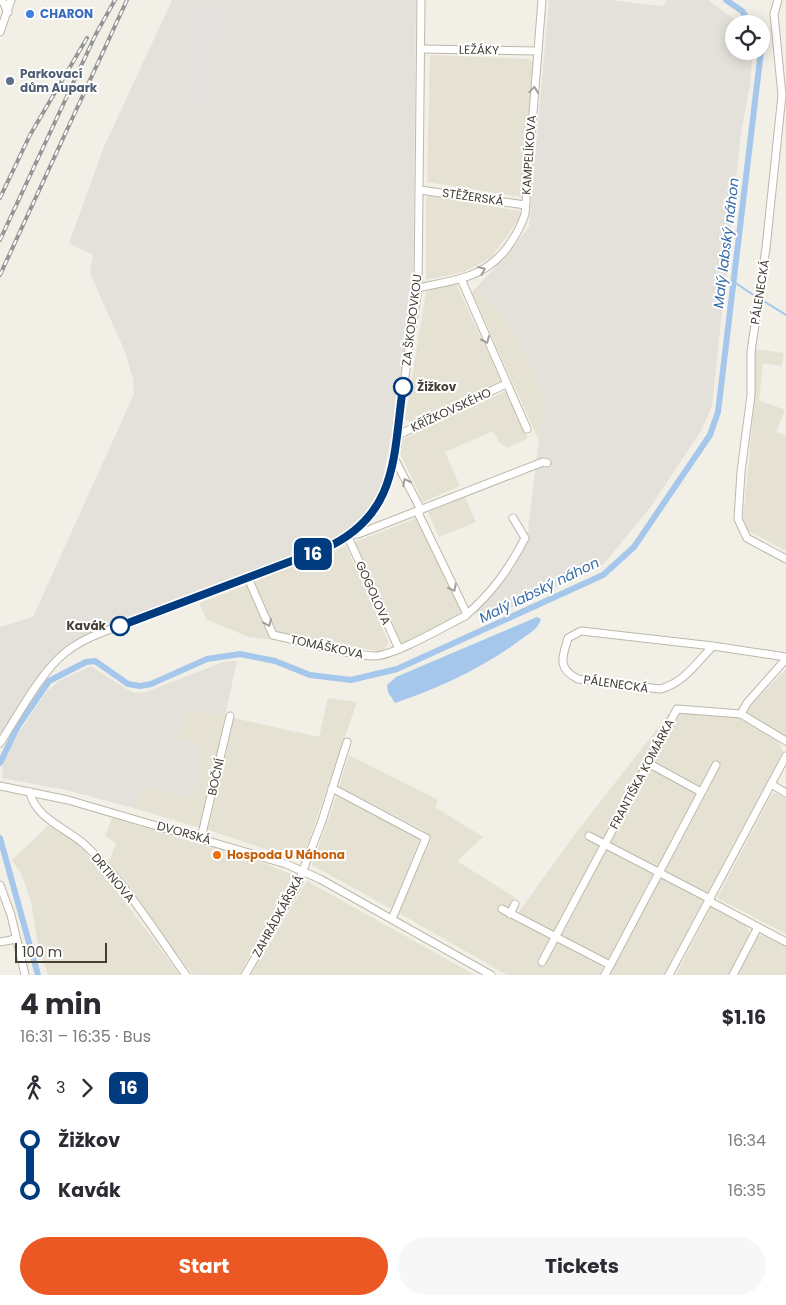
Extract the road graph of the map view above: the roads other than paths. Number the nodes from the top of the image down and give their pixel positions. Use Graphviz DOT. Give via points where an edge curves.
graph roads {
  1 [pos="2,0"];
  2 [pos="11,0"];
  3 [pos="421,0"];
  4 [pos="542,0"];
  5 [pos="778,0"];
  6 [pos="5,14"];
  7 [pos="0,32"];
  8 [pos="421,49"];
  9 [pos="538,51"];
  10 [pos="420,190"];
  11 [pos="525,205"];
  12 [pos="461,279"];
  13 [pos="418,288"];
  14 [pos="506,384"];
  15 [pos="527,429"];
  16 [pos="396,436"];
  17 [pos="393,456"];
  18 [pos="547,463"];
  19 [pos="420,508"];
  20 [pos="513,518"];
  21 [pos="351,535"];
  22 [pos="786,559"];
  23 [pos="248,578"];
  24 [pos="465,616"];
  25 [pos="713,646"];
  26 [pos="399,648"];
  27 [pos="786,658"];
  28 [pos="741,714"];
  29 [pos="230,716"];
  30 [pos="786,741"];
  31 [pos="347,742"];
  32 [pos="0,743"];
  33 [pos="786,756"];
  34 [pos="648,763"];
  35 [pos="716,765"];
  36 [pos="771,784"];
  37 [pos="2,787"];
  38 [pos="332,788"];
  39 [pos="30,792"];
  40 [pos="701,792"];
  41 [pos="786,793"];
  42 [pos="589,836"];
  43 [pos="201,838"];
  44 [pos="605,844"];
  45 [pos="303,872"];
  46 [pos="658,872"];
  47 [pos="0,885"];
  48 [pos="709,900"];
  49 [pos="515,904"];
  50 [pos="502,909"];
  51 [pos="510,914"];
  52 [pos="392,919"];
  53 [pos="758,927"];
  54 [pos="555,937"];
  55 [pos="16,939"];
  56 [pos="0,942"];
  57 [pos="786,942"];
  58 [pos="542,962"];
  59 [pos="610,965"];
  60 [pos="25,975"];
  61 [pos="186,975"];
  62 [pos="245,975"];
  63 [pos="491,975"];
  64 [pos="604,975"];
  65 [pos="669,975"];
  66 [pos="733,975"];
  1 -- 6 [label="street"];
  2 -- 6 [label="street"];
  3 -- 8 [label="street, ZA ŠKODOVKOU"];
  4 -- 9 [label="street, KAMPELÍKOVA"];
  5 -- 22 [label="street, PÁLENECKÁ" via="774,14 781,103 751,352 751,395 738,519 746,538"];
  6 -- 7 [label="street"];
  8 -- 9 [label="street, LEŽÁKY"];
  8 -- 10 [label="street, ZA ŠKODOVKOU"];
  11 -- 9 [label="street, KAMPELÍKOVA, one-way"];
  10 -- 11 [label="street, STĚŽERSKÁ"];
  10 -- 13 [label="street, ZA ŠKODOVKOU"];
  12 -- 11 [label="street, KAMPELÍKOVA, one-way" via="497,260 520,228"];
  12 -- 13 [label="street, KAMPELÍKOVA"];
  12 -- 14 [label="street, one-way"];
  13 -- 16 [label="street, ZA ŠKODOVKOU"];
  14 -- 15 [label="street"];
  14 -- 16 [label="street, KŘÍŽKOVSKÉHO"];
  16 -- 17 [label="street, ZA ŠKODOVKOU"];
  19 -- 17 [label="street, one-way"];
  17 -- 21 [label="street, ZA ŠKODOVKOU" via="383,497 370,517"];
  18 -- 19 [label="street"];
  19 -- 21 [label="street"];
  19 -- 24 [label="street, one-way" via="419,515 466,612"];
  20 -- 24 [label="street, TOMÁŠKOVA" via="525,538 503,577"];
  21 -- 23 [label="street, ZA ŠKODOVKOU"];
  21 -- 26 [label="street, GOGOLOVA"];
  23 -- 26 [label="street, TOMÁŠKOVA, one-way" via="273,635 376,656"];
  23 -- 32 [label="street, ZA ŠKODOVKOU" via="75,645 45,676"];
  24 -- 26 [label="street, TOMÁŠKOVA"];
  25 -- 25 [label="street, PÁLENECKÁ" via="581,631 568,638 562,657 564,668 578,679 660,689 681,680"];
  25 -- 27 [label="street, PÁLENECKÁ"];
  27 -- 28 [label="street, PÁLENECKÁ"];
  28 -- 30 [label="street"];
  28 -- 34 [label="street, FRANTIŠKA KOMÁRKA" via="678,708"];
  29 -- 43 [label="street, BOČNÍ"];
  31 -- 38 [label="street, ZAHRÁDKÁŘSKÁ"];
  33 -- 36 [label="street"];
  34 -- 40 [label="street"];
  34 -- 44 [label="street, FRANTIŠKA KOMÁRKA"];
  35 -- 40 [label="street"];
  36 -- 41 [label="street"];
  36 -- 48 [label="street"];
  37 -- 39 [label="street, DVORSKÁ"];
  38 -- 45 [label="street, ZAHRÁDKÁŘSKÁ"];
  38 -- 52 [label="street" via="426,838"];
  39 -- 43 [label="street, DVORSKÁ"];
  39 -- 61 [label="street, DRTINOVA" via="32,802 41,813 84,844 109,872"];
  40 -- 46 [label="street"];
  42 -- 44 [label="street, FRANTIŠKA KOMÁRKA"];
  43 -- 45 [label="street, DVORSKÁ" via="264,856"];
  44 -- 46 [label="street, FRANTIŠKA KOMÁRKA"];
  44 -- 54 [label="street, FRANTIŠKA KOMÁRKA"];
  45 -- 52 [label="street, DVORSKÁ"];
  45 -- 62 [label="street, ZAHRÁDKÁŘSKÁ"];
  46 -- 48 [label="street, FRANTIŠKA KOMÁRKA"];
  46 -- 59 [label="street"];
  47 -- 55 [label="street"];
  48 -- 53 [label="street, FRANTIŠKA KOMÁRKA"];
  48 -- 65 [label="street"];
  49 -- 51 [label="street"];
  50 -- 51 [label="street"];
  51 -- 54 [label="street"];
  52 -- 63 [label="street, DVORSKÁ"];
  53 -- 57 [label="street, FRANTIŠKA KOMÁRKA"];
  53 -- 66 [label="street"];
  54 -- 58 [label="street, FRANTIŠKA KOMÁRKA"];
  54 -- 59 [label="street"];
  55 -- 56 [label="street"];
  55 -- 60 [label="street"];
  59 -- 64 [label="street"];
}
